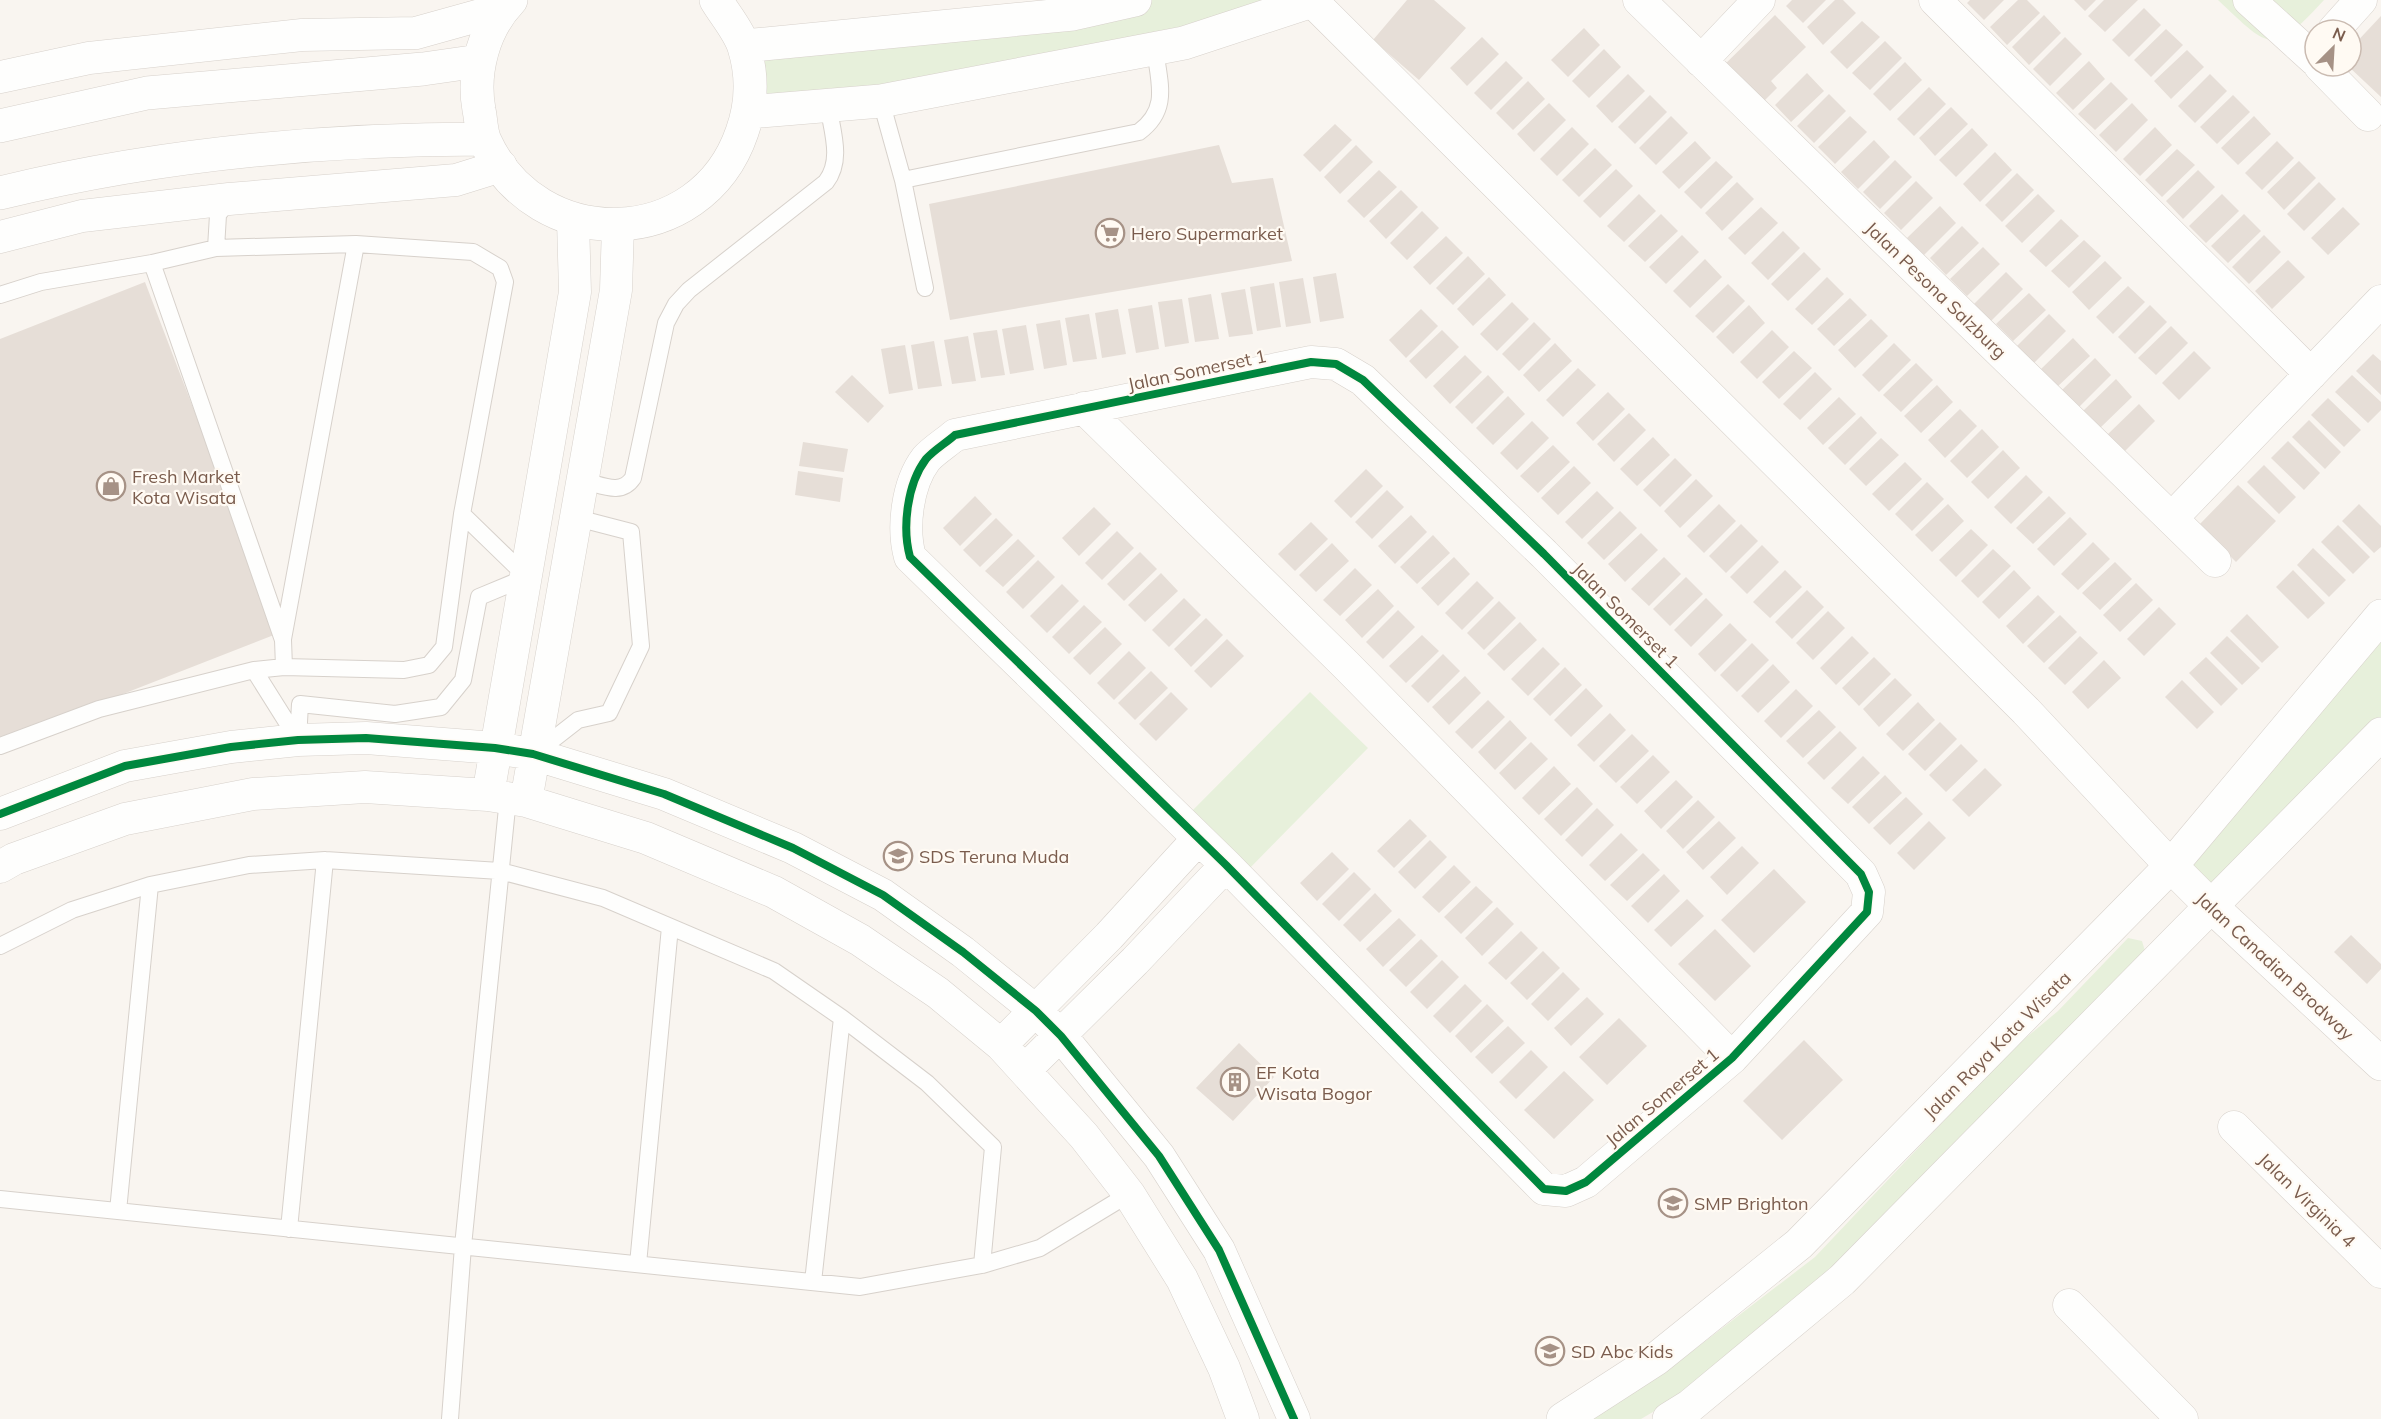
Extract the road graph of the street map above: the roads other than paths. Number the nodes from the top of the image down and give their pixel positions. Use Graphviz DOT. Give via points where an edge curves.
graph roads {
  1 [pos="716,0"];
  2 [pos="1135,0"];
  3 [pos="1639,0"];
  4 [pos="1760,0"];
  5 [pos="1935,0"];
  6 [pos="2249,0"];
  7 [pos="2361,0"];
  8 [pos="1312,1"];
  9 [pos="507,5"];
  10 [pos="2345,18"];
  11 [pos="744,46"];
  12 [pos="2303,47"];
  13 [pos="1155,49"];
  14 [pos="479,61"];
  15 [pos="1701,61"];
  16 [pos="0,77"];
  17 [pos="2333,78"];
  18 [pos="881,101"];
  19 [pos="828,105"];
  20 [pos="749,112"];
  21 [pos="2368,116"];
  22 [pos="0,126"];
  23 [pos="493,153"];
  24 [pos="903,180"];
  25 [pos="0,193"];
  26 [pos="229,199"];
  27 [pos="573,220"];
  28 [pos="618,226"];
  29 [pos="0,237"];
  30 [pos="356,244"];
  31 [pos="216,248"];
  32 [pos="152,263"];
  33 [pos="925,288"];
  34 [pos="0,295"];
  35 [pos="2381,301"];
  36 [pos="2311,374"];
  37 [pos="1084,408"];
  38 [pos="584,481"];
  39 [pos="462,514"];
  40 [pos="577,518"];
  41 [pos="2172,518"];
  42 [pos="2215,561"];
  43 [pos="526,577"];
  44 [pos="2381,616"];
  45 [pos="283,640"];
  46 [pos="285,667"];
  47 [pos="254,670"];
  48 [pos="2381,734"];
  49 [pos="298,740"];
  50 [pos="0,746"];
  51 [pos="495,747"];
  52 [pos="533,754"];
  53 [pos="507,798"];
  54 [pos="0,814"];
  55 [pos="1198,839"];
  56 [pos="325,860"];
  57 [pos="1226,865"];
  58 [pos="2171,866"];
  59 [pos="0,867"];
  60 [pos="500,871"];
  61 [pos="150,885"];
  62 [pos="2212,908"];
  63 [pos="670,927"];
  64 [pos="0,946"];
  65 [pos="1036,1011"];
  66 [pos="842,1018"];
  67 [pos="1060,1036"];
  68 [pos="1000,1045"];
  69 [pos="1732,1058"];
  70 [pos="2381,1064"];
  71 [pos="1025,1070"];
  72 [pos="2234,1127"];
  73 [pos="1129,1194"];
  74 [pos="0,1199"];
  75 [pos="118,1211"];
  76 [pos="289,1229"];
  77 [pos="464,1246"];
  78 [pos="638,1264"];
  79 [pos="982,1265"];
  80 [pos="2381,1272"];
  81 [pos="813,1282"];
  82 [pos="2069,1305"];
  83 [pos="2168,1415"];
  84 [pos="450,1419"];
  85 [pos="1243,1419"];
  86 [pos="1294,1419"];
  87 [pos="1563,1419"];
  88 [pos="1669,1419"];
  1 -- 11 [label="street"];
  2 -- 11 [label="street" via="1073,14"];
  3 -- 15 [label="street, Jalan Pesona Salzburg"];
  4 -- 15 [label="street"];
  5 -- 36 [label="street"];
  6 -- 12 [label="street"];
  7 -- 10 [label="street"];
  8 -- 13 [label="street"];
  8 -- 58 [label="street" via="2026,711"];
  9 -- 14 [label="street" via="488,34"];
  9 -- 16 [label="street" via="416,33 302,35 101,56"];
  11 -- 20 [label="street" via="751,78"];
  13 -- 18 [label="street"];
  13 -- 24 [label="lane" via="1161,103 1153,122 1139,132"];
  14 -- 22 [label="street" via="147,93"];
  14 -- 23 [label="street" via="477,97"];
  15 -- 41 [label="street, Jalan Pesona Salzburg"];
  17 -- 21 [label="street"];
  18 -- 19 [label="street"];
  18 -- 24 [label="lane"];
  19 -- 20 [label="street"];
  19 -- 38 [label="lane" via="836,158 834,171 826,182 676,304 666,323 633,478 628,486 618,490"];
  20 -- 28 [label="street" via="734,156 705,192 664,216"];
  23 -- 25 [label="street" via="392,139 256,149 151,161"];
  23 -- 26 [label="street" via="456,180"];
  23 -- 27 [label="street" via="533,199"];
  24 -- 33 [label="lane"];
  26 -- 29 [label="street" via="82,216"];
  26 -- 31 [label="lane" via="218,215"];
  27 -- 28 [label="street"];
  27 -- 43 [label="street" via="574,292"];
  28 -- 38 [label="street" via="616,290"];
  30 -- 31 [label="lane"];
  30 -- 39 [label="lane" via="473,252 500,268 505,282"];
  30 -- 45 [label="lane"];
  31 -- 32 [label="lane"];
  32 -- 34 [label="lane" via="41,282"];
  32 -- 45 [label="lane"];
  35 -- 36 [label="street"];
  36 -- 41 [label="street"];
  37 -- 55 [label="street, Jalan Somerset 1" via="955,435 926,459 912,488 905,538 910,557"];
  37 -- 69 [label="street" via="1354,674"];
  37 -- 69 [label="street, Jalan Somerset 1" via="1311,362 1336,364 1363,380 1544,554 1861,874 1869,892 1867,912"];
  38 -- 40 [label="street"];
  39 -- 43 [label="lane"];
  39 -- 46 [label="lane" via="444,647 429,665 404,670"];
  40 -- 52 [label="street"];
  40 -- 52 [label="lane" via="631,532 641,646 609,713 578,720"];
  41 -- 42 [label="street, Jalan Pesona Salzburg"];
  43 -- 49 [label="lane" via="479,597 463,680 441,707 395,714 300,704"];
  43 -- 51 [label="street"];
  44 -- 58 [label="street, Jalan Raya Kota Wisata"];
  45 -- 46 [label="lane"];
  46 -- 47 [label="lane"];
  47 -- 49 [label="lane"];
  47 -- 50 [label="lane" via="99,709"];
  48 -- 62 [label="street"];
  49 -- 51 [label="street" via="366,738"];
  49 -- 54 [label="street" via="231,747 125,766"];
  51 -- 52 [label="street"];
  51 -- 53 [label="street"];
  52 -- 53 [label="street"];
  52 -- 65 [label="street" via="664,794 793,848 883,895"];
  53 -- 59 [label="street" via="365,787 253,794 124,819"];
  53 -- 60 [label="lane"];
  53 -- 68 [label="street" via="646,838 774,892 860,940 938,993"];
  55 -- 57 [label="street, Jalan Somerset 1"];
  55 -- 65 [label="street"];
  56 -- 60 [label="lane"];
  56 -- 61 [label="lane" via="249,865"];
  56 -- 76 [label="lane"];
  57 -- 67 [label="street"];
  57 -- 69 [label="street, Jalan Somerset 1" via="1544,1189 1566,1191 1586,1182"];
  58 -- 62 [label="street, Jalan Canadian Brodway"];
  58 -- 87 [label="street, Jalan Raya Kota Wisata" via="1799,1244 1656,1359"];
  60 -- 63 [label="lane" via="603,898"];
  60 -- 77 [label="lane"];
  61 -- 64 [label="lane" via="72,910"];
  61 -- 75 [label="lane"];
  62 -- 70 [label="street, Jalan Canadian Brodway"];
  62 -- 88 [label="street" via="1842,1280 1690,1406"];
  63 -- 66 [label="lane" via="774,971"];
  63 -- 78 [label="lane"];
  65 -- 67 [label="street"];
  65 -- 68 [label="street"];
  66 -- 79 [label="lane" via="927,1083 993,1147"];
  66 -- 81 [label="lane"];
  67 -- 71 [label="street"];
  67 -- 86 [label="street" via="1160,1156 1219,1250"];
  68 -- 71 [label="street"];
  71 -- 73 [label="street"];
  72 -- 80 [label="street, Jalan Virginia 4"];
  73 -- 79 [label="lane" via="1040,1248"];
  73 -- 85 [label="street" via="1182,1279"];
  74 -- 75 [label="lane"];
  75 -- 76 [label="lane"];
  76 -- 77 [label="lane"];
  77 -- 78 [label="lane"];
  77 -- 84 [label="lane"];
  78 -- 81 [label="lane"];
  79 -- 81 [label="lane" via="860,1287"];
  82 -- 83 [label="street"];
}
